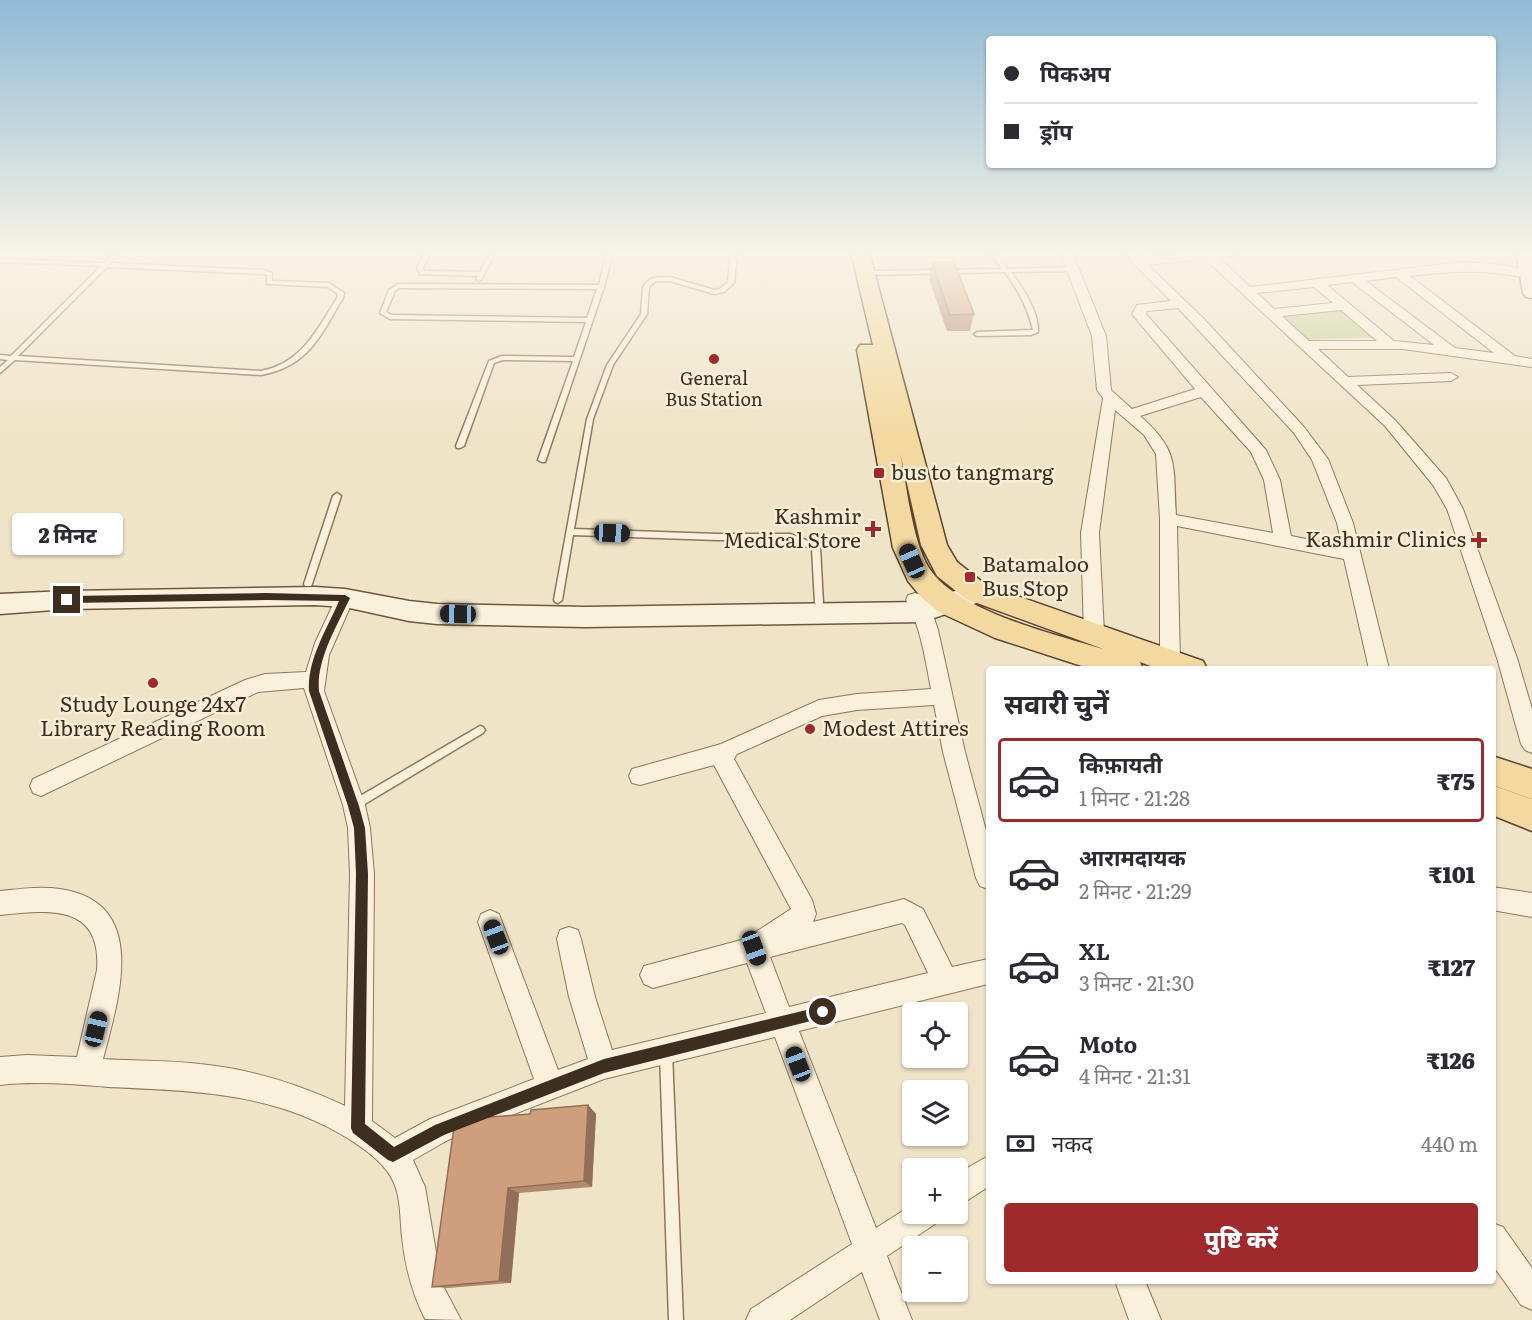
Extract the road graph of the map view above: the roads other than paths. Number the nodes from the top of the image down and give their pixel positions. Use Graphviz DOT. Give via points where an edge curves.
graph roads {
  1 [pos="1271,313"];
  2 [pos="57,314"];
  3 [pos="329,314"];
  4 [pos="384,314"];
  5 [pos="592,314"];
  6 [pos="644,314"];
  7 [pos="860,314"];
  8 [pos="876,314"];
  9 [pos="1029,314"];
  10 [pos="1091,314"];
  11 [pos="1139,314"];
  12 [pos="1190,314"];
  13 [pos="1353,314"];
  14 [pos="1401,314"];
  15 [pos="1451,314"];
  16 [pos="590,320"];
  17 [pos="977,334"];
  18 [pos="1389,344"];
  19 [pos="1306,345"];
  20 [pos="1454,353"];
  21 [pos="0,357"];
  22 [pos="13,358"];
  23 [pos="576,359"];
  24 [pos="1511,360"];
  25 [pos="1532,363"];
  26 [pos="0,371"];
  27 [pos="1451,377"];
  28 [pos="1345,381"];
  29 [pos="1204,391"];
  30 [pos="1110,398"];
  31 [pos="1129,415"];
  32 [pos="460,446"];
  33 [pos="542,460"];
  34 [pos="337,496"];
  35 [pos="1168,519"];
  36 [pos="570,531"];
  37 [pos="1284,540"];
  38 [pos="1353,554"];
  39 [pos="308,584"];
  40 [pos="966,584"];
  41 [pos="0,591"];
  42 [pos="345,598"];
  43 [pos="558,600"];
  44 [pos="930,602"];
  45 [pos="819,603"];
  46 [pos="0,604"];
  47 [pos="1096,634"];
  48 [pos="1181,665"];
  49 [pos="1119,666"];
  50 [pos="1378,666"];
  51 [pos="313,680"];
  52 [pos="944,696"];
  53 [pos="480,730"];
  54 [pos="1532,744"];
  55 [pos="726,752"];
  56 [pos="1496,771"];
  57 [pos="640,776"];
  58 [pos="1532,784"];
  59 [pos="41,786"];
  60 [pos="1496,802"];
  61 [pos="354,806"];
  62 [pos="1532,815"];
  63 [pos="986,872"];
  64 [pos="1496,899"];
  65 [pos="0,903"];
  66 [pos="1532,905"];
  67 [pos="490,922"];
  68 [pos="569,939"];
  69 [pos="754,948"];
  70 [pos="986,971"];
  71 [pos="653,975"];
  72 [pos="945,981"];
  73 [pos="782,1023"];
  74 [pos="666,1050"];
  75 [pos="604,1066"];
  76 [pos="0,1071"];
  77 [pos="87,1071"];
  78 [pos="550,1086"];
  79 [pos="358,1128"];
  80 [pos="393,1155"];
  81 [pos="986,1171"];
  82 [pos="968,1184"];
  83 [pos="910,1224"];
  84 [pos="1496,1244"];
  85 [pos="869,1251"];
  86 [pos="1131,1284"];
  87 [pos="1532,1294"];
  88 [pos="445,1320"];
  89 [pos="676,1320"];
  90 [pos="762,1320"];
  91 [pos="896,1320"];
  92 [pos="1144,1320"];
  1 -- 19 [label="street"];
  2 -- 22 [label="lane"];
  3 -- 22 [label="lane" via="295,362 269,372"];
  4 -- 16 [label="lane" via="390,317"];
  5 -- 16 [label="lane"];
  6 -- 36 [label="lane" via="610,365 590,419"];
  7 -- 44 [label="main road" via="906,548"];
  8 -- 40 [label="main road" via="934,545 947,570"];
  9 -- 17 [label="lane" via="1036,331 1031,333"];
  10 -- 30 [label="street" via="1100,336 1102,380"];
  11 -- 29 [label="street"];
  12 -- 38 [label="street" via="1310,443 1329,479"];
  13 -- 18 [label="street"];
  14 -- 20 [label="street"];
  15 -- 24 [label="street"];
  16 -- 23 [label="lane"];
  18 -- 19 [label="street"];
  18 -- 20 [label="street"];
  19 -- 28 [label="street"];
  20 -- 24 [label="street"];
  21 -- 22 [label="lane"];
  22 -- 26 [label="lane"];
  23 -- 32 [label="lane" via="502,358 491,362"];
  23 -- 33 [label="lane"];
  24 -- 25 [label="street"];
  27 -- 28 [label="street"];
  28 -- 54 [label="street" via="1418,454 1455,509 1507,658"];
  29 -- 31 [label="street"];
  29 -- 37 [label="street" via="1246,435 1266,463"];
  30 -- 31 [label="street"];
  30 -- 47 [label="street" via="1090,533"];
  31 -- 35 [label="street" via="1159,443 1164,453"];
  34 -- 39 [label="lane"];
  35 -- 37 [label="street"];
  35 -- 48 [label="street"];
  36 -- 43 [label="lane"];
  36 -- 45 [label="lane" via="790,537 816,547"];
  37 -- 38 [label="street"];
  38 -- 50 [label="street"];
  39 -- 41 [label="street"];
  39 -- 43 [label="street" via="352,586 424,598"];
  40 -- 44 [label="street"];
  40 -- 47 [label="main road"];
  42 -- 44 [label="street" via="437,614 585,617"];
  42 -- 46 [label="street" via="266,596"];
  42 -- 51 [label="street"];
  43 -- 45 [label="street"];
  44 -- 45 [label="street"];
  44 -- 49 [label="main road"];
  44 -- 52 [label="street"];
  47 -- 48 [label="main road"];
  51 -- 59 [label="street" via="252,686"];
  51 -- 61 [label="street"];
  52 -- 55 [label="street" via="819,708"];
  52 -- 63 [label="street" via="954,752"];
  53 -- 61 [label="lane"];
  55 -- 57 [label="street"];
  55 -- 69 [label="street" via="725,767 804,908 804,914"];
  56 -- 58 [label="main road"];
  60 -- 62 [label="main road"];
  61 -- 79 [label="street" via="362,874"];
  64 -- 66 [label="street"];
  65 -- 77 [label="street" via="68,902 86,910 102,928 110,946 110,966"];
  67 -- 78 [label="street"];
  68 -- 75 [label="street"];
  69 -- 71 [label="street"];
  69 -- 72 [label="street" via="904,911 914,917"];
  69 -- 73 [label="street"];
  70 -- 72 [label="street"];
  72 -- 73 [label="street"];
  73 -- 74 [label="street"];
  73 -- 85 [label="street"];
  74 -- 75 [label="street"];
  74 -- 89 [label="lane"];
  75 -- 78 [label="street"];
  76 -- 77 [label="street"];
  77 -- 79 [label="street" via="214,1079 323,1109"];
  78 -- 80 [label="street" via="440,1130"];
  79 -- 80 [label="street"];
  80 -- 88 [label="street" via="411,1187 428,1292"];
  81 -- 82 [label="street"];
  83 -- 85 [label="street"];
  84 -- 87 [label="street"];
  85 -- 90 [label="street"];
  85 -- 91 [label="street"];
  86 -- 92 [label="street"];
}
